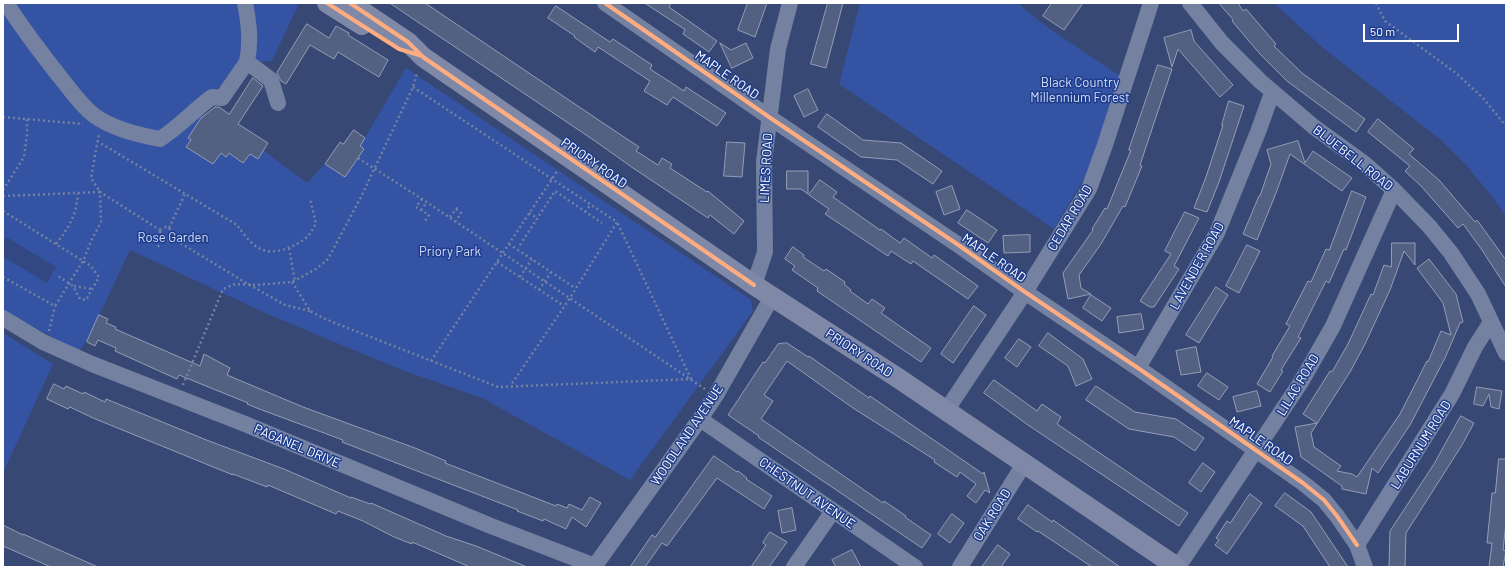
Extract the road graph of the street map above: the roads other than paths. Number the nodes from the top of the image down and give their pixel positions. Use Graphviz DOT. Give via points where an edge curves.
graph roads {
  1 [pos="6,3"];
  2 [pos="245,3"];
  3 [pos="605,3"];
  4 [pos="790,3"];
  5 [pos="1151,3"];
  6 [pos="1190,3"];
  7 [pos="338,5"];
  8 [pos="248,62"];
  9 [pos="1272,93"];
  10 [pos="278,103"];
  11 [pos="769,117"];
  12 [pos="1394,190"];
  13 [pos="754,285"];
  14 [pos="1025,292"];
  15 [pos="772,297"];
  16 [pos="3,318"];
  17 [pos="1492,322"];
  18 [pos="1506,353"];
  19 [pos="1138,368"];
  20 [pos="946,411"];
  21 [pos="700,419"];
  22 [pos="1257,450"];
  23 [pos="1024,464"];
  24 [pos="833,511"];
  25 [pos="1357,545"];
  26 [pos="594,567"];
  27 [pos="794,567"];
  28 [pos="915,567"];
  29 [pos="960,567"];
  30 [pos="1177,567"];
  31 [pos="1365,567"];
  1 -- 8 [label="street" via="27,35 70,89 102,123 142,136 160,139 174,131 212,97 222,98"];
  2 -- 8 [label="street" via="249,26"];
  3 -- 11 [label="street, MAPLE ROAD"];
  4 -- 11 [label="street, LIMES ROAD" via="778,49"];
  5 -- 14 [label="street, CEDAR ROAD" via="1089,189"];
  6 -- 9 [label="street, BLUEBELL ROAD" via="1222,43"];
  7 -- 13 [label="main road, PRIORY ROAD" via="408,42 420,65 493,104"];
  8 -- 10 [label="street" via="271,80"];
  9 -- 12 [label="street, BLUEBELL ROAD" via="1365,164"];
  9 -- 19 [label="street, LAVENDER ROAD" via="1217,233"];
  11 -- 13 [label="street, LIMES ROAD" via="764,162 765,252"];
  11 -- 14 [label="street, MAPLE ROAD"];
  12 -- 17 [label="street, BLUEBELL ROAD" via="1451,253 1478,294"];
  12 -- 22 [label="street, LILAC ROAD" via="1333,326"];
  13 -- 15 [label="main road, PRIORY ROAD"];
  14 -- 19 [label="street, MAPLE ROAD"];
  14 -- 20 [label="street, CEDAR ROAD"];
  15 -- 20 [label="main road, PRIORY ROAD"];
  15 -- 21 [label="street, WOODLAND AVENUE" via="716,396"];
  16 -- 26 [label="street, PAGANEL DRIVE" via="43,342 92,364"];
  17 -- 18 [label="street, BLUEBELL ROAD"];
  17 -- 25 [label="street, LABURNUM ROAD" via="1475,347 1452,394"];
  19 -- 22 [label="street, MAPLE ROAD"];
  20 -- 23 [label="main road, PRIORY ROAD"];
  21 -- 24 [label="street, CHESTNUT AVENUE"];
  21 -- 26 [label="street, WOODLAND AVENUE"];
  22 -- 25 [label="street, MAPLE ROAD" via="1324,500"];
  22 -- 30 [label="street, LILAC ROAD"];
  23 -- 29 [label="street, OAK ROAD"];
  23 -- 30 [label="main road, PRIORY ROAD"];
  24 -- 27 [label="street"];
  24 -- 28 [label="street, CHESTNUT AVENUE"];
  25 -- 31 [label="street"];
}
